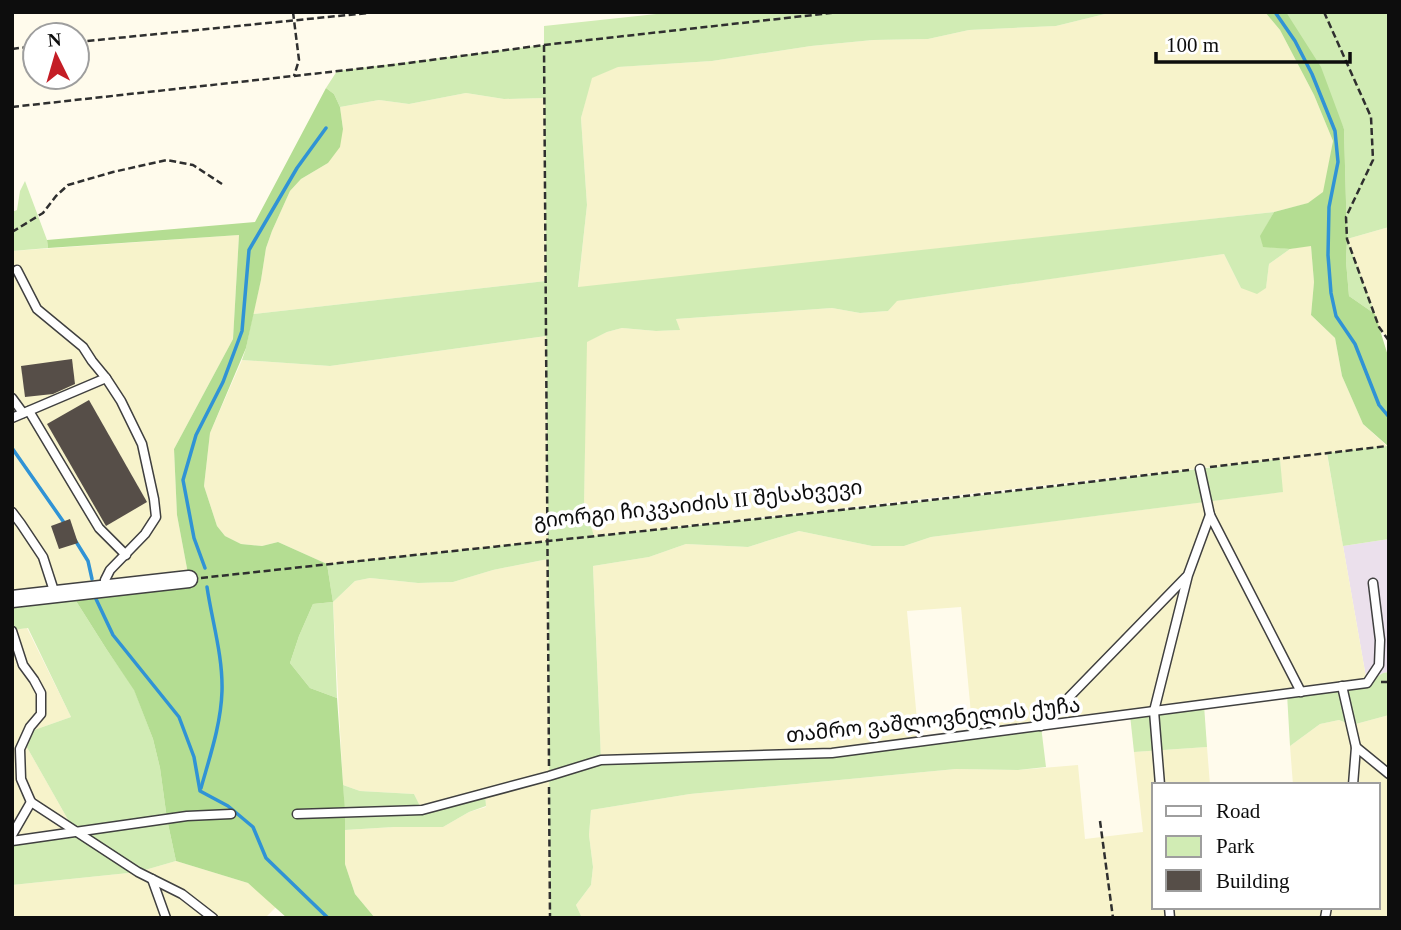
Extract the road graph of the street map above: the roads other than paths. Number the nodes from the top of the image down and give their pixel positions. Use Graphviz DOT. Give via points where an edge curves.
graph roads {
  1 [pos="18,270"];
  2 [pos="106,378"];
  3 [pos="12,398"];
  4 [pos="26,412"];
  5 [pos="12,418"];
  6 [pos="1200,469"];
  7 [pos="12,512"];
  8 [pos="1210,515"];
  9 [pos="126,555"];
  10 [pos="1188,575"];
  11 [pos="189,579"];
  12 [pos="1373,583"];
  13 [pos="106,589"];
  14 [pos="55,594"];
  15 [pos="12,599"];
  16 [pos="12,631"];
  17 [pos="1342,687"];
  18 [pos="1301,692"];
  19 [pos="1154,712"];
  20 [pos="1041,726"];
  21 [pos="1356,747"];
  22 [pos="1389,774"];
  23 [pos="1160,783"];
  24 [pos="1353,783"];
  25 [pos="31,802"];
  26 [pos="231,814"];
  27 [pos="296,814"];
  28 [pos="75,832"];
  29 [pos="12,835"];
  30 [pos="12,841"];
  31 [pos="152,879"];
  32 [pos="166,918"];
  33 [pos="213,918"];
  1 -- 2 [label="lane" via="37,309 83,347"];
  2 -- 4 [label="lane"];
  2 -- 9 [label="lane" via="142,444 154,499 156,517"];
  3 -- 4 [label="lane"];
  4 -- 5 [label="lane"];
  4 -- 9 [label="lane" via="99,528"];
  6 -- 8 [label="lane"];
  7 -- 14 [label="lane" via="43,557"];
  8 -- 10 [label="lane"];
  8 -- 18 [label="lane"];
  9 -- 13 [label="lane" via="110,570"];
  10 -- 19 [label="lane"];
  10 -- 20 [label="lane"];
  11 -- 13 [label="street"];
  12 -- 17 [label="lane, თამრო ვაშლოვნელის ქუჩა" via="1379,665 1367,683"];
  13 -- 14 [label="street"];
  14 -- 15 [label="street"];
  16 -- 25 [label="lane" via="23,665 41,694 41,714 19,749 21,779"];
  17 -- 18 [label="lane, თამრო ვაშლოვნელის ქუჩა"];
  17 -- 21 [label="lane"];
  18 -- 19 [label="lane, თამრო ვაშლოვნელის ქუჩა"];
  19 -- 20 [label="lane, თამრო ვაშლოვნელის ქუჩა"];
  19 -- 23 [label="lane"];
  20 -- 27 [label="lane, თამრო ვაშლოვნელის ქუჩა" via="832,753 601,760 422,810"];
  21 -- 22 [label="lane"];
  21 -- 24 [label="lane"];
  25 -- 28 [label="lane"];
  25 -- 29 [label="lane"];
  26 -- 28 [label="lane"];
  28 -- 30 [label="lane"];
  28 -- 31 [label="lane"];
  31 -- 32 [label="lane"];
  31 -- 33 [label="lane" via="182,894"];
}
